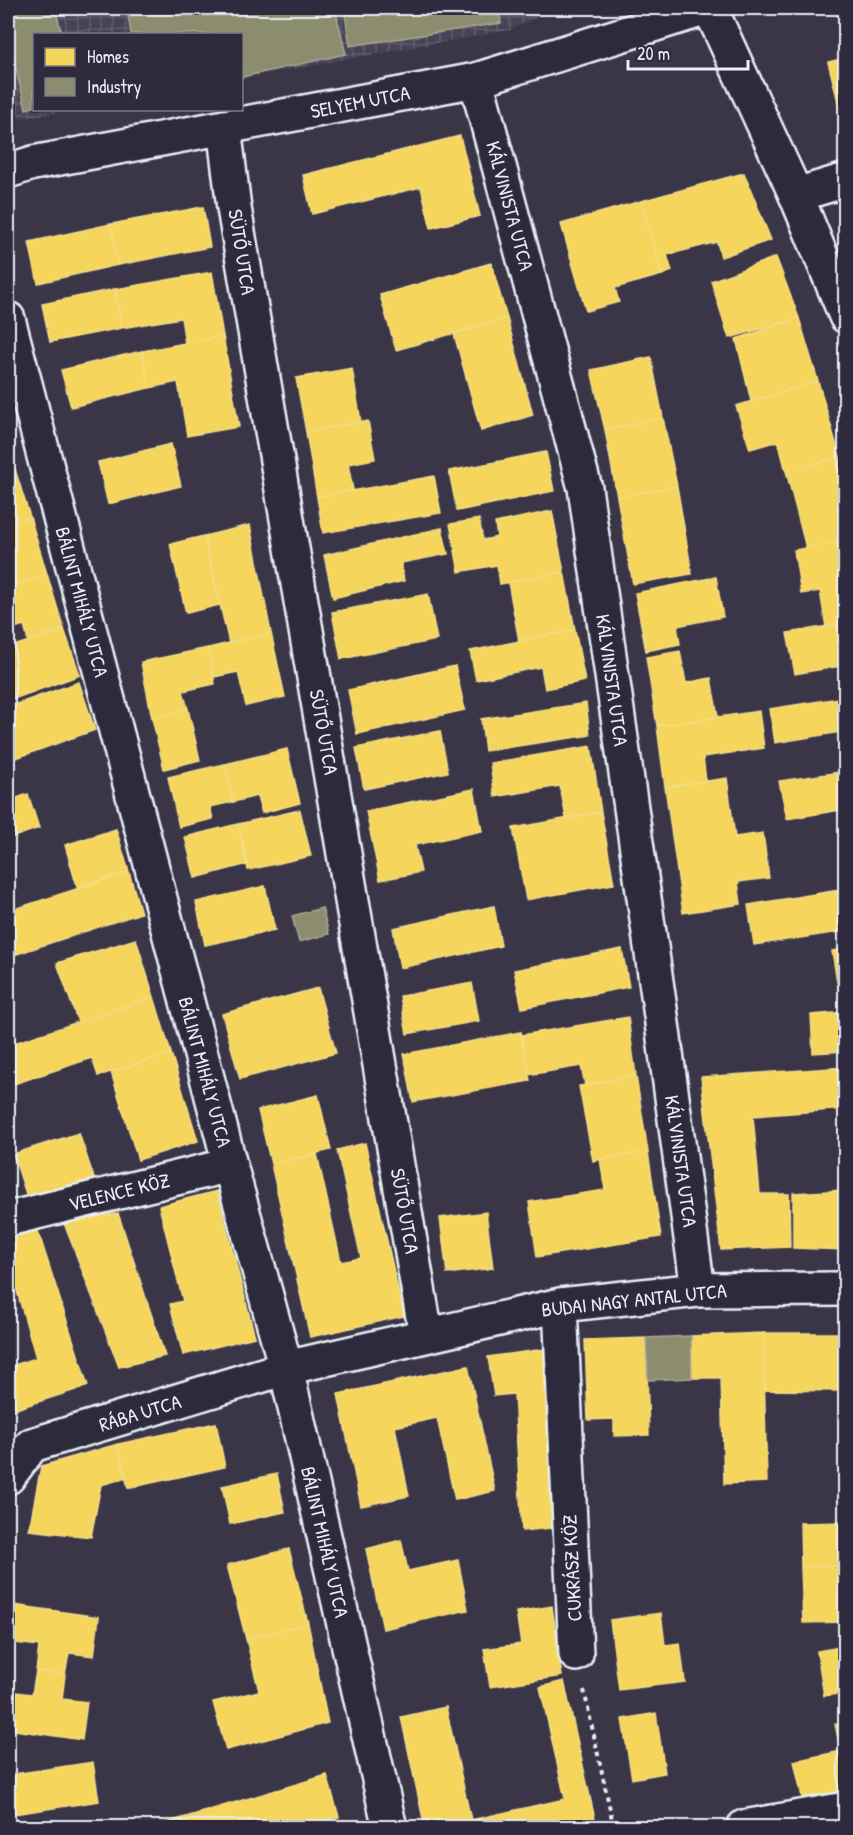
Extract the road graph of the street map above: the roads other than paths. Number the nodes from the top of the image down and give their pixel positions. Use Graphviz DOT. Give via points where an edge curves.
graph roads {
  1 [pos="708,8"];
  2 [pos="476,80"];
  3 [pos="224,127"];
  4 [pos="8,171"];
  5 [pos="846,180"];
  6 [pos="796,195"];
  7 [pos="846,316"];
  8 [pos="8,319"];
  9 [pos="230,1165"];
  10 [pos="8,1220"];
  11 [pos="846,1289"];
  12 [pos="698,1290"];
  13 [pos="560,1305"];
  14 [pos="426,1335"];
  15 [pos="286,1368"];
  16 [pos="8,1477"];
  17 [pos="576,1654"];
  18 [pos="846,1809"];
  19 [pos="390,1827"];
  20 [pos="744,1827"];
  1 -- 2 [label="street, SELYEM UTCA"];
  1 -- 6 [label="street"];
  2 -- 3 [label="street, SELYEM UTCA"];
  2 -- 12 [label="street, KÁLVINISTA UTCA" via="585,488"];
  3 -- 4 [label="street, SELYEM UTCA"];
  3 -- 14 [label="street, SÜTŐ UTCA" via="234,208"];
  5 -- 6 [label="street"];
  6 -- 7 [label="street"];
  8 -- 9 [label="street, BÁLINT MIHÁLY UTCA"];
  9 -- 10 [label="street, VELENCE KÖZ"];
  9 -- 15 [label="street, BÁLINT MIHÁLY UTCA"];
  11 -- 12 [label="street, BUDAI NAGY ANTAL UTCA"];
  12 -- 13 [label="street, BUDAI NAGY ANTAL UTCA"];
  13 -- 14 [label="street, BUDAI NAGY ANTAL UTCA"];
  13 -- 17 [label="street, CUKRÁSZ KÖZ"];
  14 -- 15 [label="street, BUDAI NAGY ANTAL UTCA"];
  15 -- 16 [label="street, RÁBA UTCA" via="32,1445"];
  15 -- 19 [label="street, BÁLINT MIHÁLY UTCA"];
  18 -- 20 [label="street"];
}
